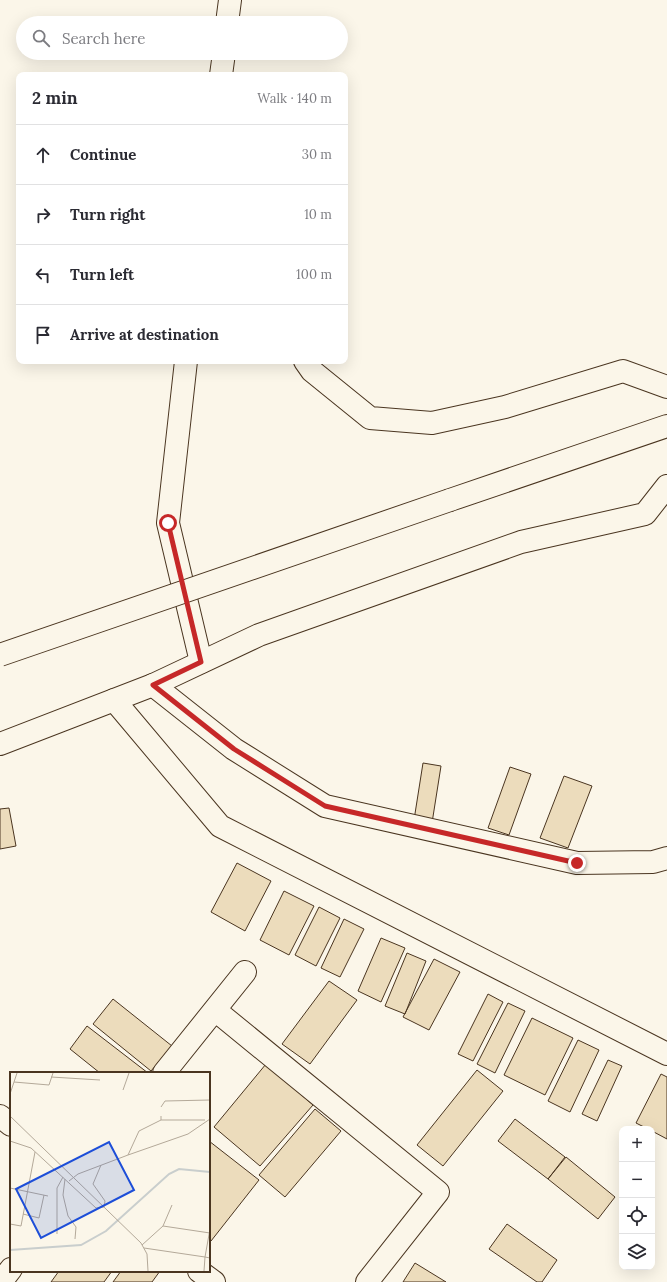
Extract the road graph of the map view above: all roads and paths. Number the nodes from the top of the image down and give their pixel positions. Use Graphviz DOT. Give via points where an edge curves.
graph roads {
  1 [pos="230,0"];
  2 [pos="228,16"];
  3 [pos="223,60"];
  4 [pos="221,72"];
  5 [pos="186,364"];
  6 [pos="307,364"];
  7 [pos="667,387"];
  8 [pos="667,426"];
  9 [pos="667,486"];
  10 [pos="0,655"];
  11 [pos="201,662"];
  12 [pos="153,685"];
  13 [pos="114,700"];
  14 [pos="0,744"];
  15 [pos="667,858"];
  16 [pos="245,972"];
  17 [pos="215,1010"];
  18 [pos="667,1054"];
  19 [pos="165,1072"];
  20 [pos="0,1116"];
  21 [pos="10,1124"];
  22 [pos="10,1270"];
  23 [pos="200,1272"];
  24 [pos="1,1282"];
  25 [pos="214,1282"];
  26 [pos="367,1282"];
  1 -- 2 [label="street"];
  3 -- 4 [label="street"];
  5 -- 11 [label="street" via="168,523"];
  6 -- 7 [label="street" via="312,371 370,418 424,422 505,407 623,371"];
  8 -- 10 [label="street, bridge"];
  9 -- 11 [label="street" via="646,514 521,542 259,635"];
  11 -- 12 [label="street"];
  12 -- 13 [label="street"];
  12 -- 15 [label="street" via="234,749 325,806 577,863 653,862"];
  13 -- 14 [label="street"];
  13 -- 18 [label="street" via="220,826"];
  16 -- 17 [label="street"];
  17 -- 19 [label="street"];
  17 -- 26 [label="street" via="438,1192"];
  20 -- 21 [label="street"];
  22 -- 24 [label="street"];
  23 -- 25 [label="street"];
}
